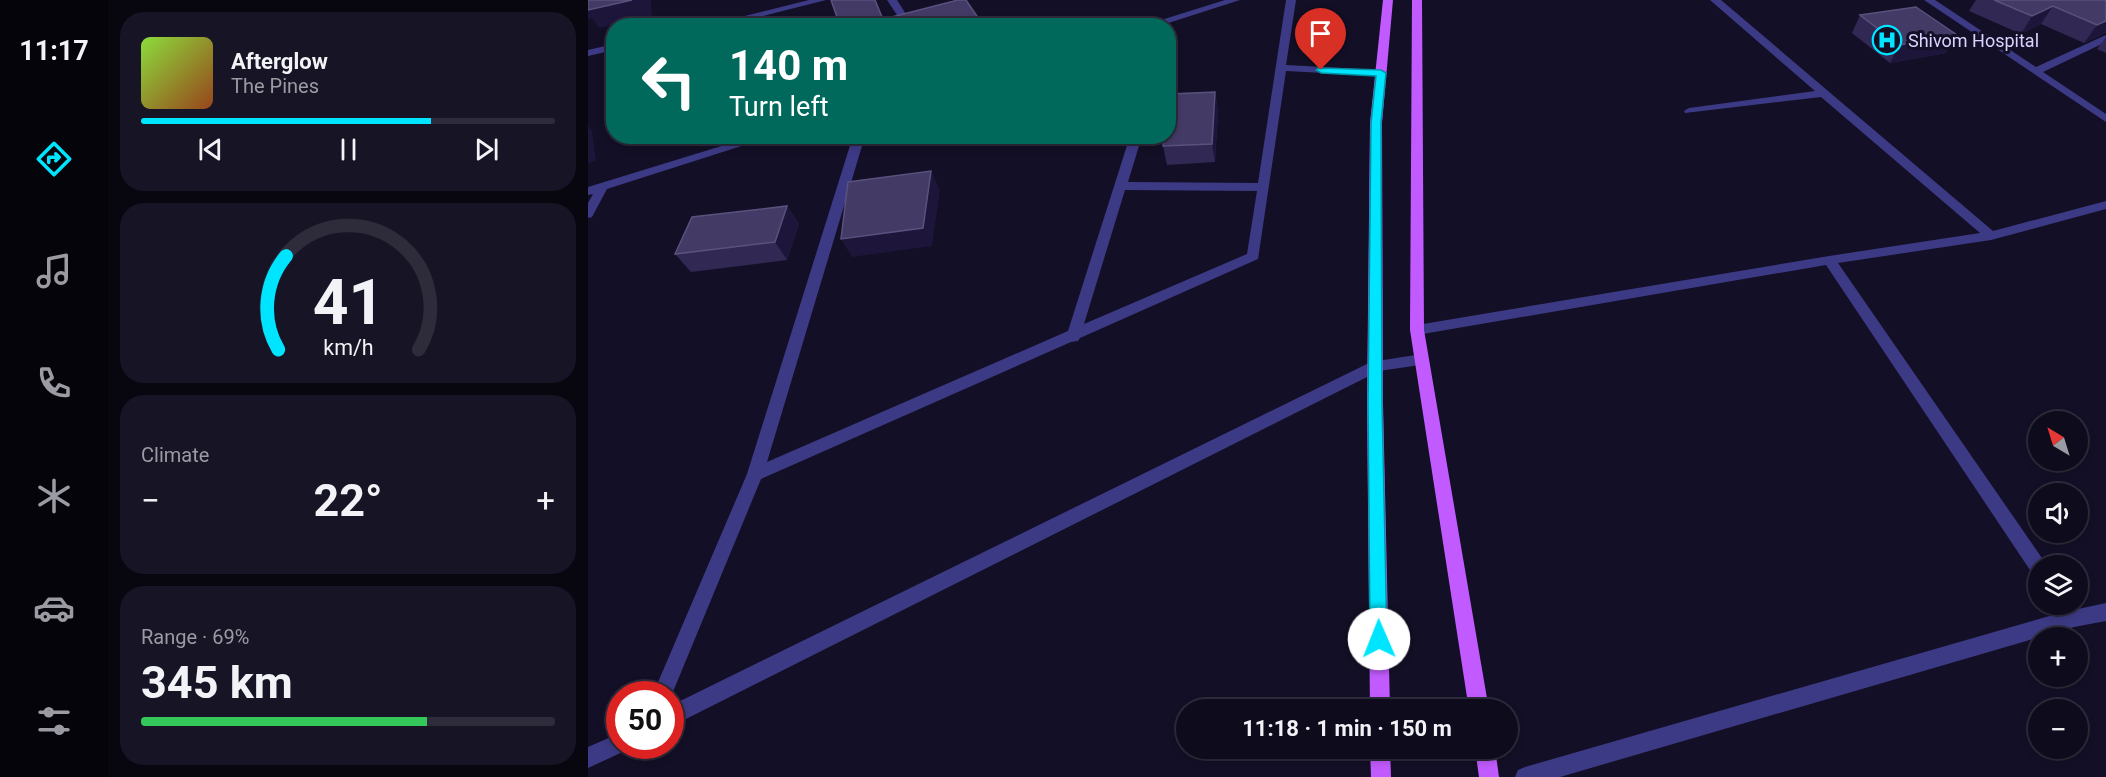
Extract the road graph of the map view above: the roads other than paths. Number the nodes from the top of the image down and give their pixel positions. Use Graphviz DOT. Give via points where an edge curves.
graph roads {
  1 [pos="821,0"];
  2 [pos="892,0"];
  3 [pos="1235,0"];
  4 [pos="1291,0"];
  5 [pos="1388,0"];
  6 [pos="1417,0"];
  7 [pos="1715,0"];
  8 [pos="1929,0"];
  9 [pos="779,5"];
  10 [pos="736,18"];
  11 [pos="903,18"];
  12 [pos="1173,18"];
  13 [pos="2106,38"];
  14 [pos="606,49"];
  15 [pos="588,53"];
  16 [pos="1281,68"];
  17 [pos="2037,71"];
  18 [pos="1381,73"];
  19 [pos="1824,93"];
  20 [pos="1689,111"];
  21 [pos="2106,119"];
  22 [pos="742,144"];
  23 [pos="857,144"];
  24 [pos="1133,144"];
  25 [pos="603,186"];
  26 [pos="1120,186"];
  27 [pos="1263,187"];
  28 [pos="588,191"];
  29 [pos="2106,205"];
  30 [pos="588,214"];
  31 [pos="1991,236"];
  32 [pos="1828,260"];
  33 [pos="1417,330"];
  34 [pos="1073,337"];
  35 [pos="1422,360"];
  36 [pos="1376,366"];
  37 [pos="755,474"];
  38 [pos="2030,555"];
  39 [pos="2088,612"];
  40 [pos="2106,612"];
  41 [pos="2056,615"];
  42 [pos="668,681"];
  43 [pos="1380,699"];
  44 [pos="1477,699"];
  45 [pos="684,710"];
  46 [pos="606,750"];
  47 [pos="588,758"];
  48 [pos="1380,759"];
  49 [pos="1487,759"];
  50 [pos="1381,777"];
  51 [pos="1489,777"];
  52 [pos="1525,777"];
  1 -- 9 [label="street"];
  2 -- 11 [label="street"];
  3 -- 12 [label="street"];
  4 -- 16 [label="street"];
  5 -- 18 [label="main road"];
  6 -- 33 [label="main road"];
  7 -- 19 [label="street"];
  8 -- 17 [label="street"];
  9 -- 10 [label="street"];
  13 -- 17 [label="street"];
  14 -- 15 [label="street"];
  16 -- 18 [label="street"];
  16 -- 27 [label="street"];
  17 -- 21 [label="street"];
  18 -- 36 [label="main road" via="1376,123"];
  19 -- 20 [label="street"];
  19 -- 31 [label="street"];
  22 -- 25 [label="street"];
  23 -- 37 [label="street"];
  24 -- 26 [label="street"];
  25 -- 28 [label="street"];
  25 -- 30 [label="street"];
  26 -- 27 [label="street"];
  26 -- 34 [label="street"];
  27 -- 34 [label="street" via="1253,256"];
  29 -- 31 [label="street"];
  31 -- 32 [label="street"];
  32 -- 33 [label="street"];
  32 -- 38 [label="street"];
  33 -- 35 [label="main road"];
  34 -- 37 [label="street"];
  35 -- 36 [label="street"];
  35 -- 44 [label="main road"];
  36 -- 43 [label="main road"];
  36 -- 45 [label="street"];
  37 -- 42 [label="street"];
  39 -- 40 [label="street"];
  41 -- 52 [label="street"];
  46 -- 47 [label="street"];
  48 -- 50 [label="main road"];
  49 -- 51 [label="main road"];
}
